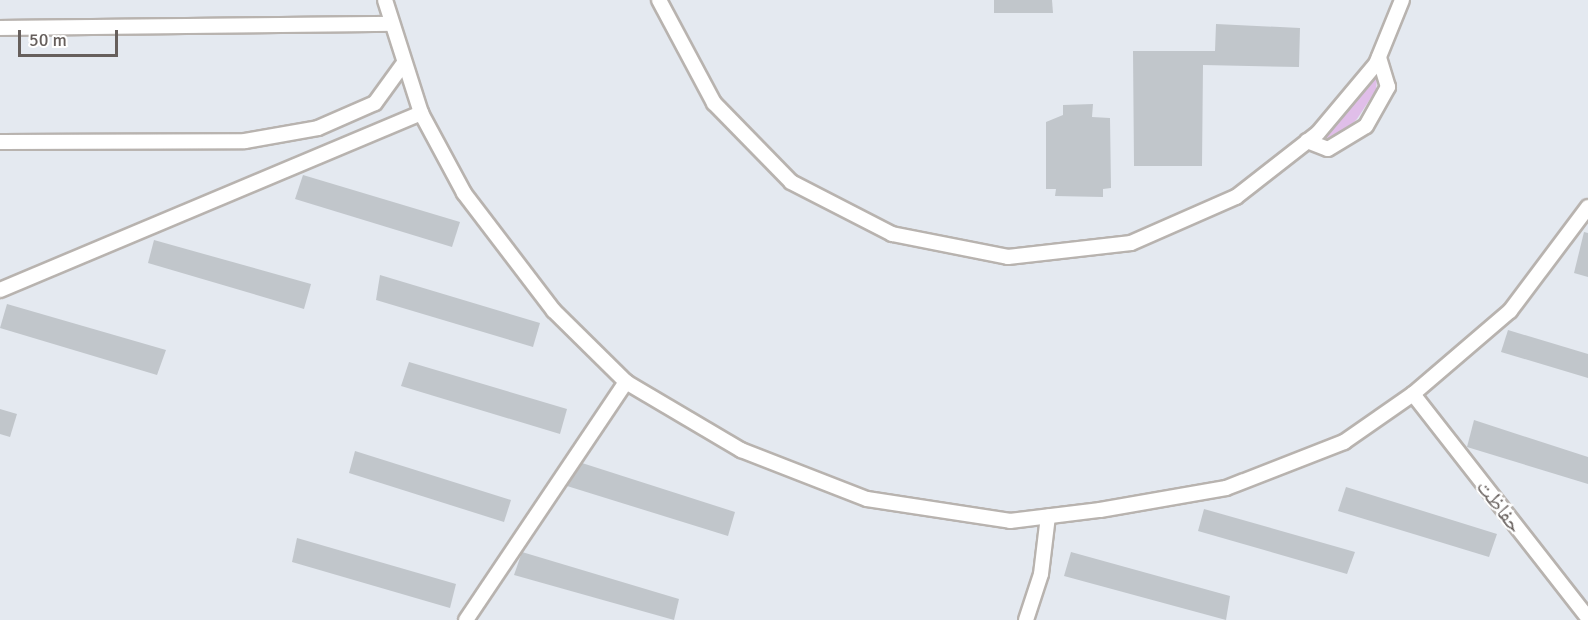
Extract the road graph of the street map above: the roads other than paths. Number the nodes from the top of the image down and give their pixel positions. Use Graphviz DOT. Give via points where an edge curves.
graph roads {
  1 [pos="385,0"];
  2 [pos="659,0"];
  3 [pos="1402,0"];
  4 [pos="391,24"];
  5 [pos="0,28"];
  6 [pos="1379,57"];
  7 [pos="404,63"];
  8 [pos="422,113"];
  9 [pos="1307,141"];
  10 [pos="0,142"];
  11 [pos="1588,207"];
  12 [pos="0,290"];
  13 [pos="626,382"];
  14 [pos="1413,394"];
  15 [pos="1048,516"];
  16 [pos="1588,618"];
  17 [pos="466,620"];
  18 [pos="1026,620"];
  1 -- 4 [label="street"];
  2 -- 9 [label="street" via="714,103 791,182 892,234 1008,257 1131,243 1236,198"];
  3 -- 6 [label="street"];
  4 -- 5 [label="street"];
  4 -- 7 [label="street"];
  6 -- 9 [label="street"];
  6 -- 9 [label="street" via="1388,87 1366,126 1328,149"];
  7 -- 8 [label="street"];
  7 -- 10 [label="street" via="375,104 318,128 245,141"];
  8 -- 12 [label="street"];
  8 -- 13 [label="street" via="464,193 526,275 554,311"];
  11 -- 14 [label="street" via="1510,311"];
  13 -- 15 [label="street" via="741,450 867,499 1010,520"];
  13 -- 17 [label="street"];
  14 -- 15 [label="street" via="1344,442 1226,488"];
  14 -- 16 [label="street, حفاظت"];
  15 -- 18 [label="street" via="1041,574"];
}
